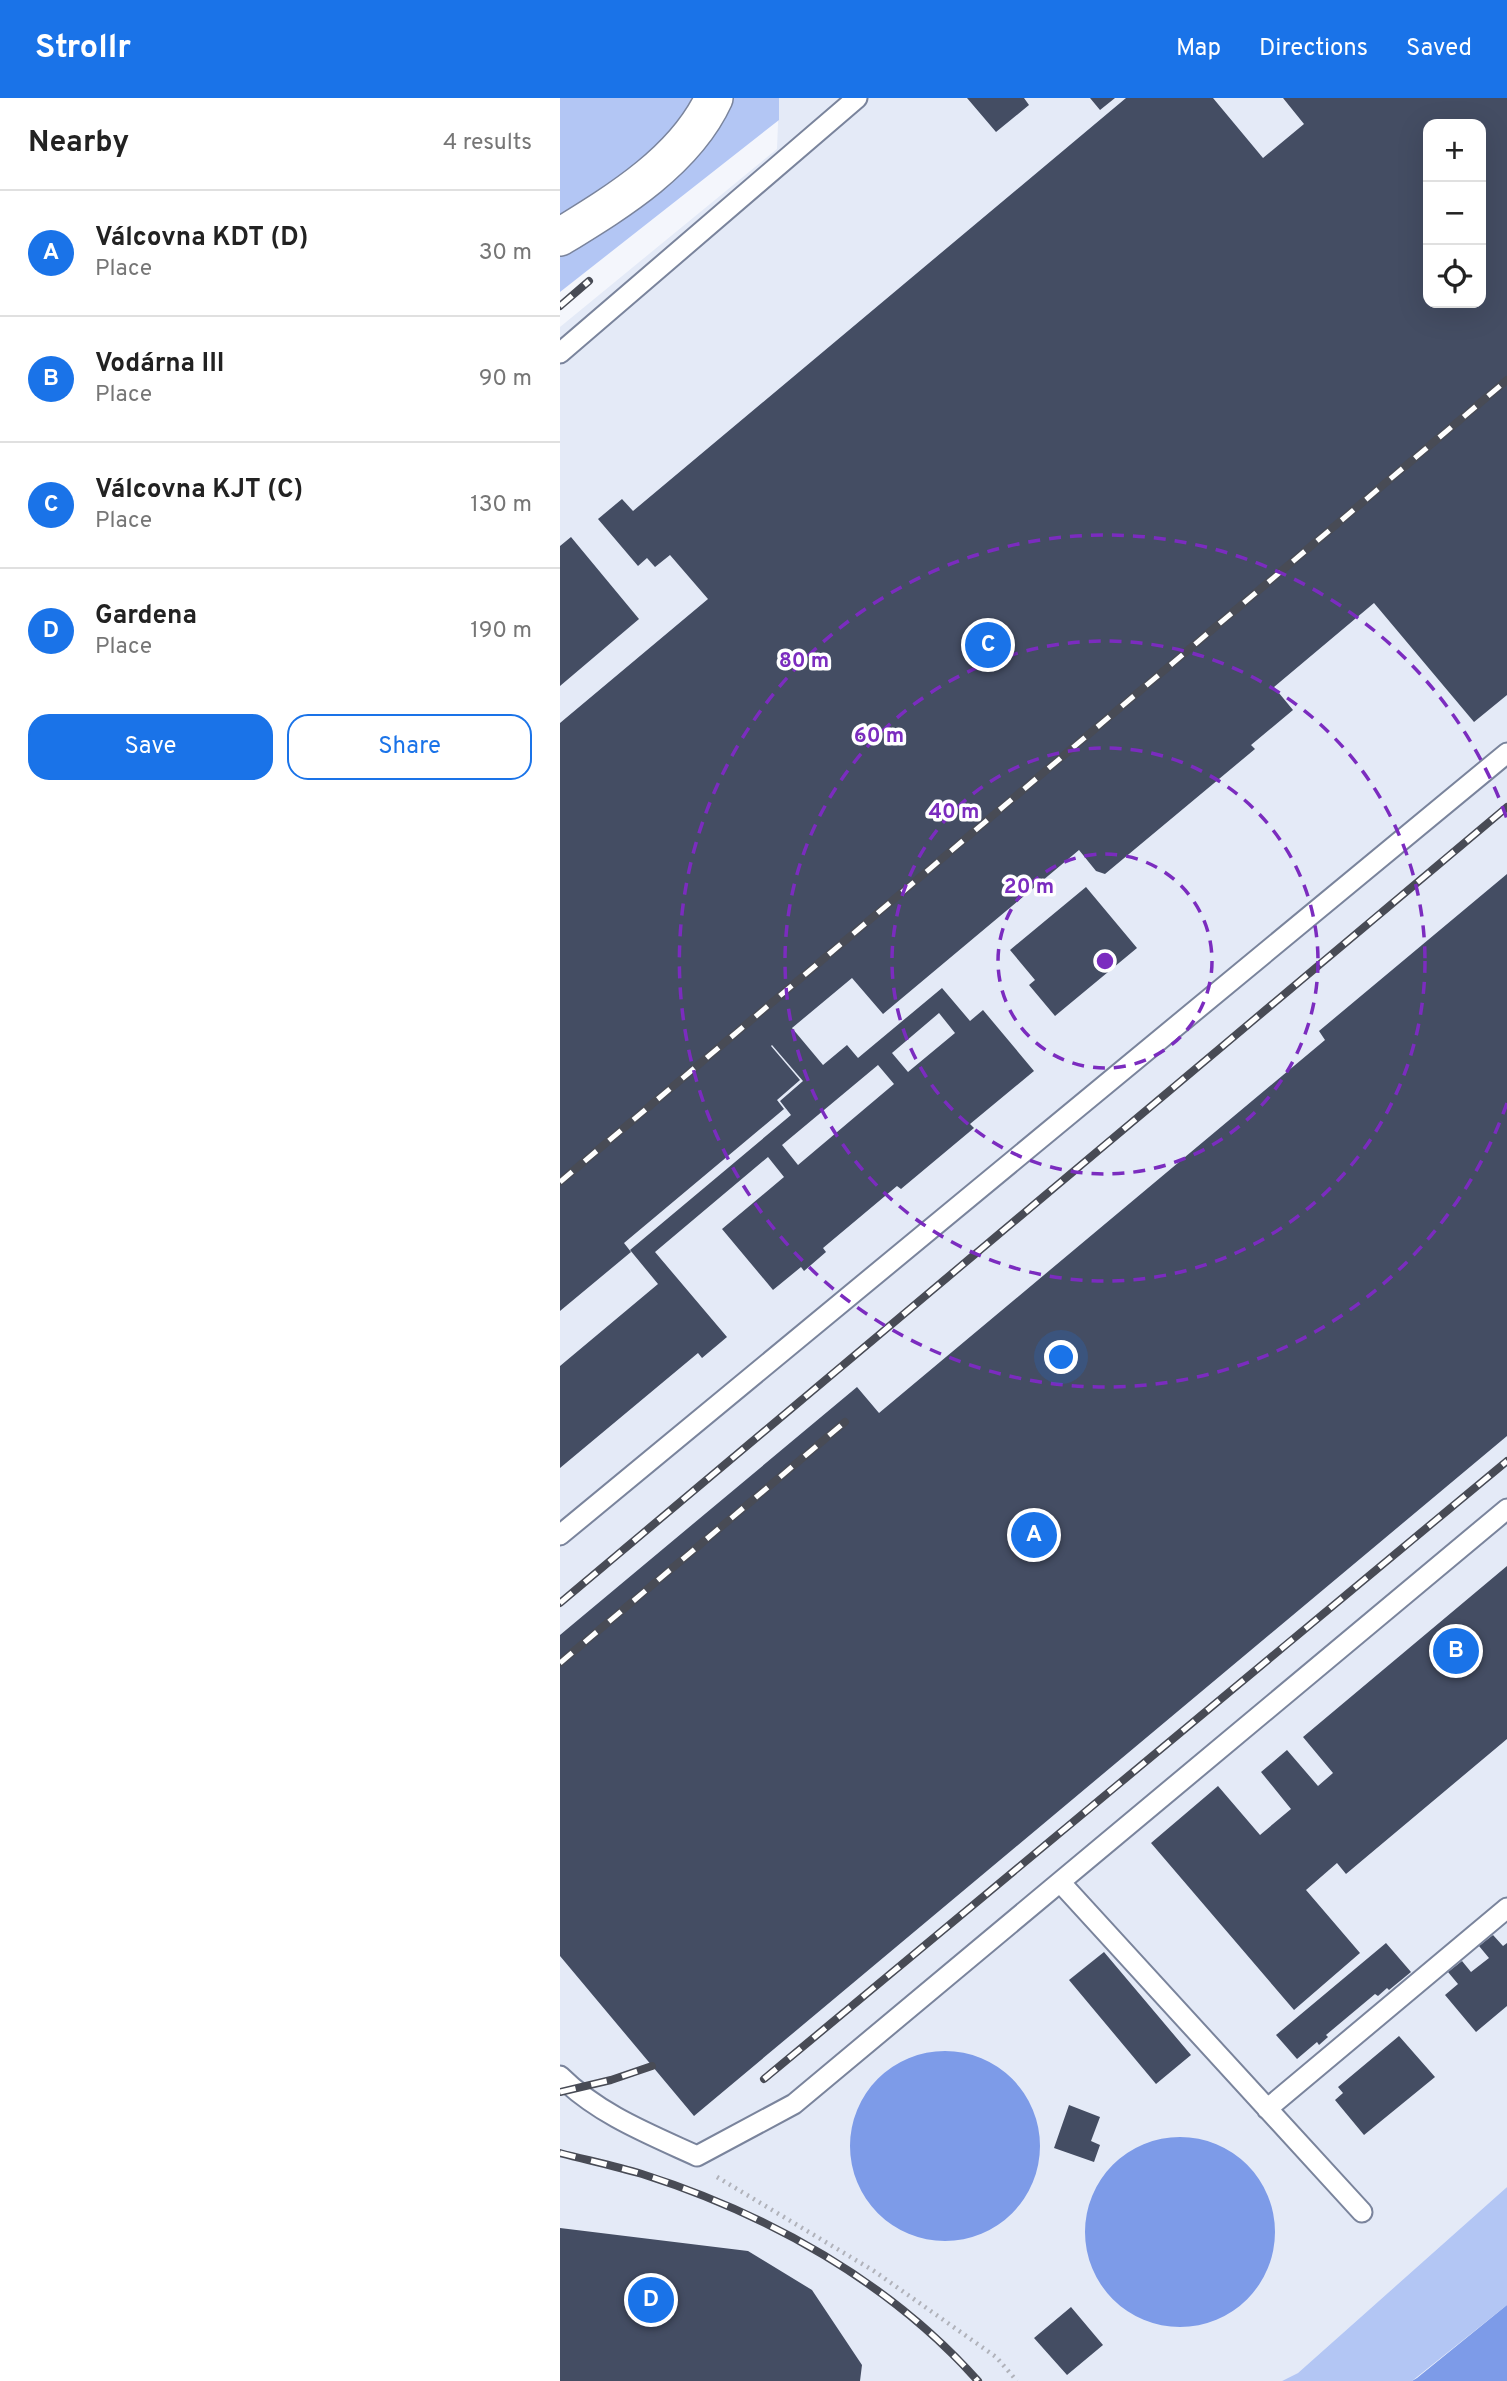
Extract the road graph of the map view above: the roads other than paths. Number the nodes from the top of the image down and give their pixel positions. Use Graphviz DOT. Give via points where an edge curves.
graph roads {
  1 [pos="714,98"];
  2 [pos="857,98"];
  3 [pos="560,237"];
  4 [pos="560,353"];
  5 [pos="1507,753"];
  6 [pos="1507,1509"];
  7 [pos="560,1535"];
  8 [pos="1060,1882"];
  9 [pos="1507,1908"];
  10 [pos="560,2076"];
  11 [pos="1268,2109"];
  12 [pos="1362,2212"];
  1 -- 3 [label="street" via="676,153 620,199"];
  2 -- 4 [label="lane"];
  5 -- 7 [label="lane"];
  6 -- 8 [label="lane"];
  8 -- 10 [label="lane" via="794,2104 697,2156 625,2123"];
  8 -- 11 [label="lane"];
  9 -- 11 [label="lane"];
  11 -- 12 [label="lane"];
}
